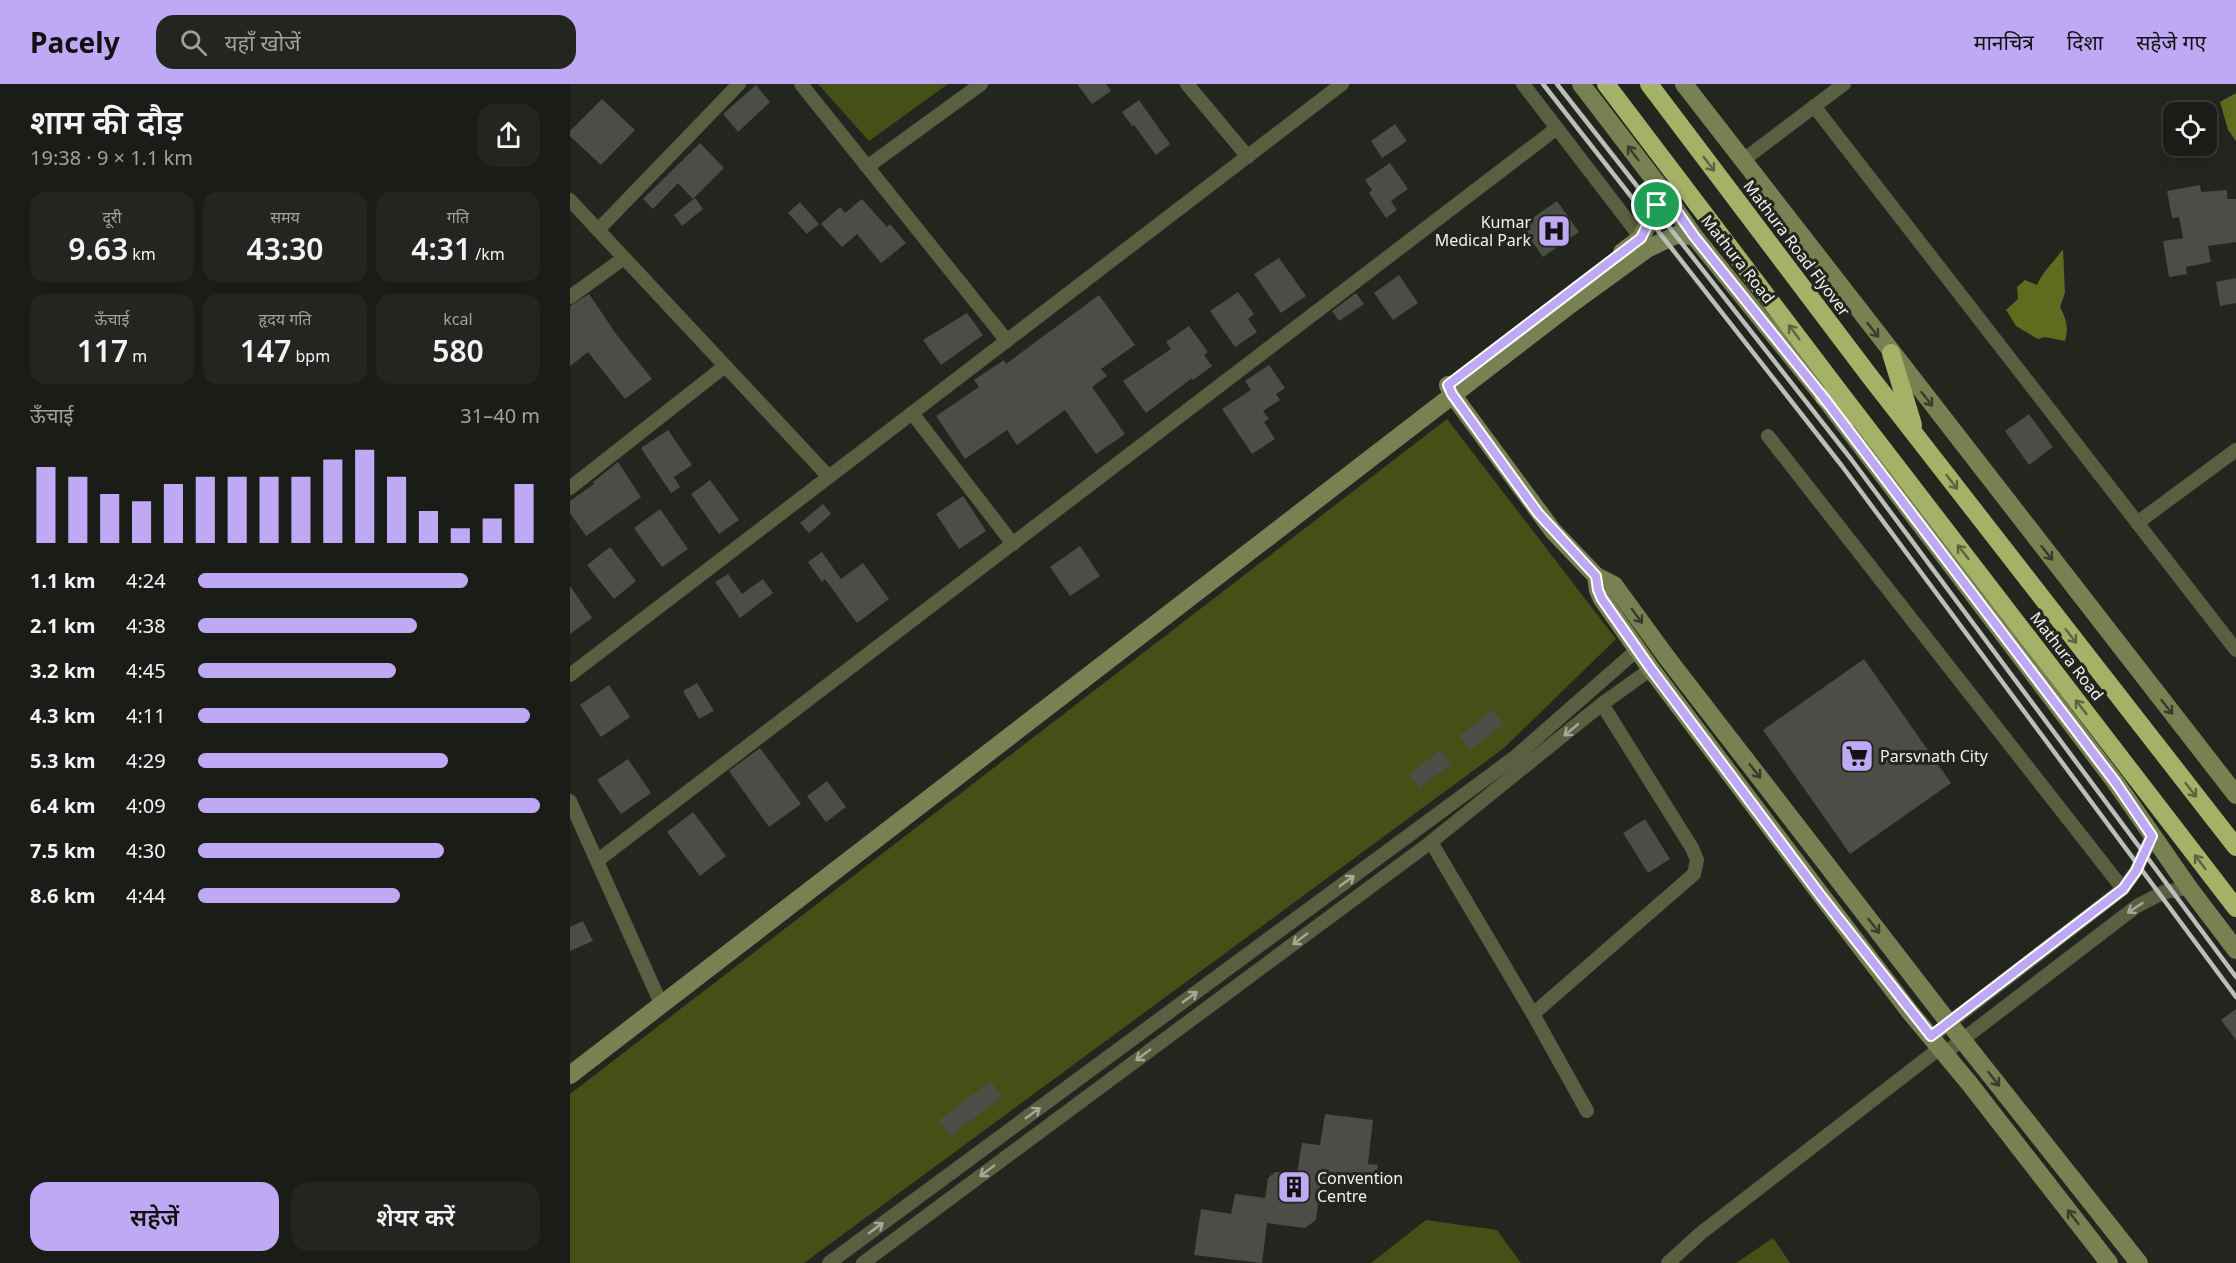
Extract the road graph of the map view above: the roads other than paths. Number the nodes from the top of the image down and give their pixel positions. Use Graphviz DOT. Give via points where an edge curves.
graph roads {
  1 [pos="739,84"];
  2 [pos="801,84"];
  3 [pos="981,84"];
  4 [pos="1186,84"];
  5 [pos="1342,84"];
  6 [pos="1523,84"];
  7 [pos="1581,84"];
  8 [pos="1606,84"];
  9 [pos="1648,84"];
  10 [pos="1684,84"];
  11 [pos="1844,84"];
  12 [pos="1814,106"];
  13 [pos="1557,128"];
  14 [pos="1248,157"];
  15 [pos="1742,161"];
  16 [pos="867,166"];
  17 [pos="1659,186"];
  18 [pos="570,200"];
  19 [pos="598,230"];
  20 [pos="1694,236"];
  21 [pos="1641,238"];
  22 [pos="624,258"];
  23 [pos="570,297"];
  24 [pos="1007,341"];
  25 [pos="1891,353"];
  26 [pos="725,366"];
  27 [pos="1450,390"];
  28 [pos="1824,398"];
  29 [pos="912,413"];
  30 [pos="1867,429"];
  31 [pos="1916,435"];
  32 [pos="1768,436"];
  33 [pos="2236,450"];
  34 [pos="829,477"];
  35 [pos="570,488"];
  36 [pos="2137,523"];
  37 [pos="1013,544"];
  38 [pos="1596,576"];
  39 [pos="1637,650"];
  40 [pos="2236,650"];
  41 [pos="1651,669"];
  42 [pos="570,675"];
  43 [pos="1602,704"];
  44 [pos="2236,795"];
  45 [pos="570,801"];
  46 [pos="2152,836"];
  47 [pos="1431,842"];
  48 [pos="2236,847"];
  49 [pos="597,861"];
  50 [pos="2188,888"];
  51 [pos="2123,889"];
  52 [pos="2236,908"];
  53 [pos="2236,950"];
  54 [pos="660,1001"];
  55 [pos="1533,1014"];
  56 [pos="1948,1023"];
  57 [pos="1962,1039"];
  58 [pos="1938,1046"];
  59 [pos="570,1062"];
  60 [pos="570,1075"];
  61 [pos="1587,1111"];
  62 [pos="829,1263"];
  63 [pos="863,1263"];
  64 [pos="1668,1263"];
  65 [pos="2109,1263"];
  66 [pos="2139,1263"];
  1 -- 19 [label="street"];
  2 -- 16 [label="street"];
  3 -- 16 [label="street"];
  4 -- 14 [label="street"];
  5 -- 14 [label="street"];
  6 -- 13 [label="street"];
  17 -- 7 [label="street, Mathura Road, one-way"];
  30 -- 8 [label="highway, one-way"];
  9 -- 31 [label="highway, Mathura Road Flyover, one-way"];
  10 -- 15 [label="street"];
  11 -- 12 [label="street"];
  12 -- 15 [label="street"];
  12 -- 36 [label="street"];
  13 -- 21 [label="street"];
  13 -- 37 [label="street"];
  14 -- 24 [label="street"];
  15 -- 25 [label="street, one-way"];
  16 -- 24 [label="street"];
  17 -- 20 [label="street, Mathura Road"];
  17 -- 21 [label="street" via="1657,205"];
  18 -- 19 [label="street"];
  19 -- 22 [label="street"];
  20 -- 27 [label="street" via="1676,235 1647,249"];
  20 -- 28 [label="street, Mathura Road"];
  21 -- 27 [label="street"];
  22 -- 23 [label="street"];
  22 -- 26 [label="street"];
  24 -- 29 [label="street"];
  25 -- 31 [label="highway"];
  25 -- 44 [label="street, one-way"];
  26 -- 34 [label="street"];
  26 -- 35 [label="street"];
  27 -- 38 [label="street" via="1538,513"];
  27 -- 54 [label="street"];
  28 -- 30 [label="highway"];
  28 -- 46 [label="street, Mathura Road" via="2109,773"];
  29 -- 34 [label="street"];
  29 -- 37 [label="street"];
  52 -- 30 [label="highway, Mathura Road, one-way"];
  31 -- 48 [label="highway, Mathura Road, one-way"];
  32 -- 51 [label="street"];
  33 -- 36 [label="street"];
  34 -- 42 [label="street"];
  36 -- 40 [label="street"];
  37 -- 49 [label="street"];
  38 -- 39 [label="street" via="1602,599"];
  38 -- 56 [label="street, one-way" via="1614,585"];
  39 -- 41 [label="street"];
  62 -- 39 [label="street, one-way" via="1515,757"];
  41 -- 43 [label="street"];
  41 -- 58 [label="street"];
  43 -- 47 [label="street, one-way"];
  43 -- 55 [label="street" via="1692,848 1696,860 1694,873"];
  45 -- 49 [label="street"];
  46 -- 50 [label="street, Mathura Road"];
  46 -- 51 [label="street"];
  47 -- 55 [label="street"];
  47 -- 63 [label="street, one-way"];
  49 -- 54 [label="street"];
  50 -- 53 [label="street, Mathura Road"];
  50 -- 57 [label="street, one-way" via="2164,892 2137,906"];
  51 -- 56 [label="street"];
  54 -- 59 [label="street"];
  54 -- 60 [label="street"];
  55 -- 61 [label="street"];
  56 -- 57 [label="street"];
  56 -- 58 [label="street"];
  57 -- 58 [label="street"];
  57 -- 66 [label="street, one-way"];
  58 -- 64 [label="street"];
  65 -- 58 [label="street, one-way"];
}
